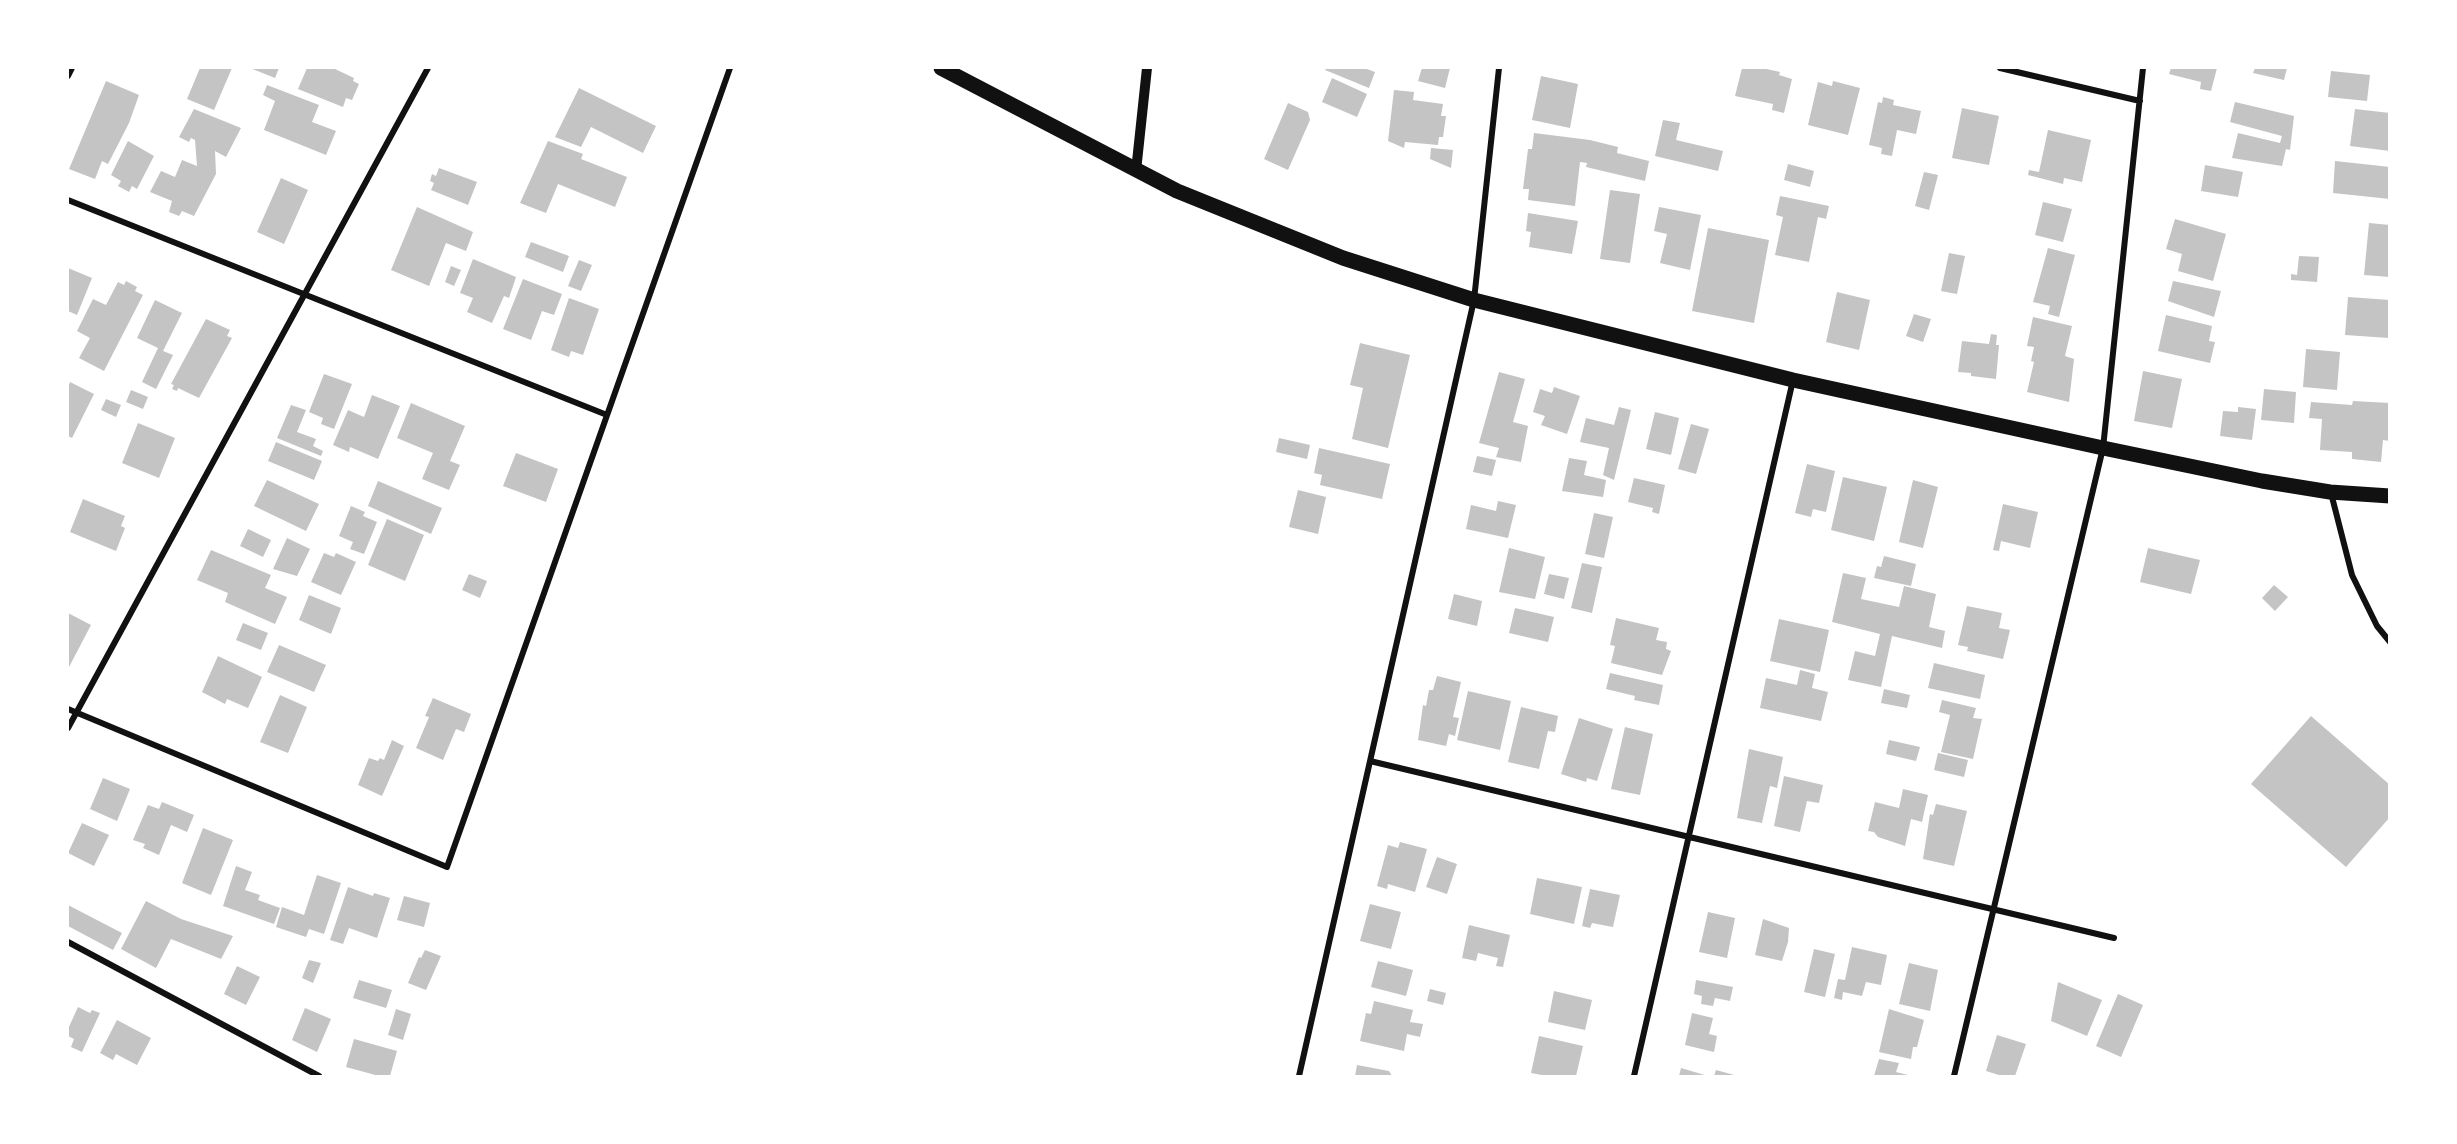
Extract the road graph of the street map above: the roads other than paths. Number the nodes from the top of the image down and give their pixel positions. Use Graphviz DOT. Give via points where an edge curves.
graph roads {
  1 [pos="72,68"];
  2 [pos="428,68"];
  3 [pos="730,68"];
  4 [pos="941,68"];
  5 [pos="1147,68"];
  6 [pos="1499,68"];
  7 [pos="2000,68"];
  8 [pos="2143,68"];
  9 [pos="68,76"];
  10 [pos="2140,101"];
  11 [pos="1136,171"];
  12 [pos="68,200"];
  13 [pos="304,294"];
  14 [pos="1474,300"];
  15 [pos="1793,380"];
  16 [pos="607,415"];
  17 [pos="2103,448"];
  18 [pos="2331,492"];
  19 [pos="2390,496"];
  20 [pos="2390,642"];
  21 [pos="68,710"];
  22 [pos="76,713"];
  23 [pos="68,728"];
  24 [pos="1370,761"];
  25 [pos="1689,837"];
  26 [pos="1994,910"];
  27 [pos="2114,938"];
  28 [pos="68,942"];
  29 [pos="319,1077"];
  30 [pos="1299,1077"];
  31 [pos="1634,1077"];
  32 [pos="1954,1077"];
  1 -- 9 [label="street"];
  2 -- 13 [label="street"];
  3 -- 16 [label="street"];
  4 -- 11 [label="main road"];
  5 -- 11 [label="street"];
  6 -- 14 [label="street"];
  7 -- 10 [label="street"];
  8 -- 10 [label="street"];
  10 -- 17 [label="street"];
  11 -- 14 [label="main road" via="1258,226 1342,258"];
  12 -- 13 [label="street"];
  13 -- 16 [label="street"];
  13 -- 22 [label="street"];
  14 -- 15 [label="main road"];
  14 -- 24 [label="street"];
  15 -- 17 [label="main road"];
  15 -- 25 [label="street"];
  16 -- 22 [label="street" via="447,867"];
  17 -- 18 [label="main road"];
  17 -- 26 [label="street"];
  18 -- 19 [label="main road"];
  18 -- 20 [label="street" via="2352,575 2377,626"];
  21 -- 22 [label="street"];
  22 -- 23 [label="street"];
  24 -- 25 [label="street"];
  24 -- 30 [label="street"];
  25 -- 26 [label="street"];
  25 -- 31 [label="street"];
  26 -- 27 [label="street"];
  26 -- 32 [label="street"];
  28 -- 29 [label="street"];
}
